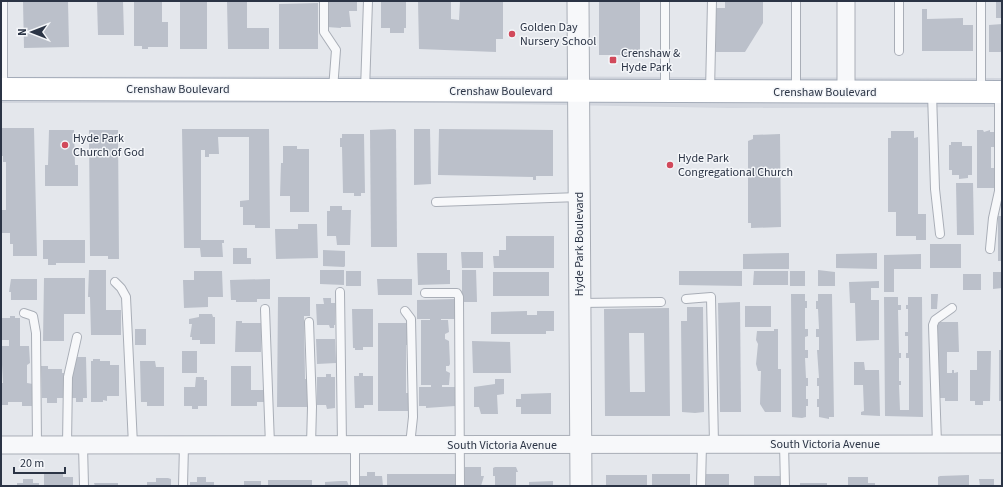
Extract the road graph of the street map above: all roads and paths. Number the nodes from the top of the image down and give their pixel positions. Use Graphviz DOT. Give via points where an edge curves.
graph roads {
  1 [pos="3,1"];
  2 [pos="324,1"];
  3 [pos="368,1"];
  4 [pos="578,1"];
  5 [pos="665,1"];
  6 [pos="712,1"];
  7 [pos="796,1"];
  8 [pos="846,1"];
  9 [pos="899,1"];
  10 [pos="981,1"];
  11 [pos="899,51"];
  12 [pos="2,89"];
  13 [pos="333,90"];
  14 [pos="366,90"];
  15 [pos="578,92"];
  16 [pos="665,92"];
  17 [pos="710,92"];
  18 [pos="796,92"];
  19 [pos="846,92"];
  20 [pos="932,92"];
  21 [pos="994,92"];
  22 [pos="579,198"];
  23 [pos="436,202"];
  24 [pos="940,234"];
  25 [pos="990,249"];
  26 [pos="115,282"];
  27 [pos="340,292"];
  28 [pos="425,293"];
  29 [pos="686,299"];
  30 [pos="661,302"];
  31 [pos="579,303"];
  32 [pos="952,308"];
  33 [pos="265,309"];
  34 [pos="405,311"];
  35 [pos="24,313"];
  36 [pos="309,322"];
  37 [pos="78,337"];
  38 [pos="580,444"];
  39 [pos="708,444"];
  40 [pos="784,444"];
  41 [pos="937,444"];
  42 [pos="1002,444"];
  43 [pos="1,445"];
  44 [pos="37,445"];
  45 [pos="75,445"];
  46 [pos="133,445"];
  47 [pos="184,445"];
  48 [pos="270,445"];
  49 [pos="311,445"];
  50 [pos="348,445"];
  51 [pos="410,445"];
  52 [pos="459,445"];
  53 [pos="84,486"];
  54 [pos="183,486"];
  55 [pos="355,486"];
  56 [pos="460,486"];
  57 [pos="581,486"];
  58 [pos="701,486"];
  59 [pos="785,486"];
  1 -- 12 [label="lane"];
  2 -- 13 [label="lane" via="324,32 336,50"];
  3 -- 14 [label="lane"];
  4 -- 15 [label="street, Hyde Park Boulevard"];
  5 -- 16 [label="lane"];
  6 -- 17 [label="lane"];
  7 -- 18 [label="lane"];
  8 -- 19 [label="street"];
  9 -- 11 [label="lane"];
  10 -- 21 [label="lane"];
  12 -- 13 [label="main road, Crenshaw Boulevard"];
  13 -- 14 [label="main road, Crenshaw Boulevard"];
  14 -- 15 [label="main road, Crenshaw Boulevard"];
  15 -- 16 [label="main road, Crenshaw Boulevard"];
  15 -- 22 [label="street, Hyde Park Boulevard"];
  16 -- 17 [label="main road, Crenshaw Boulevard"];
  17 -- 18 [label="main road, Crenshaw Boulevard"];
  18 -- 19 [label="main road, Crenshaw Boulevard"];
  19 -- 20 [label="main road, Crenshaw Boulevard"];
  20 -- 21 [label="main road, Crenshaw Boulevard"];
  20 -- 24 [label="lane" via="935,189"];
  21 -- 25 [label="lane" via="999,191"];
  22 -- 23 [label="lane"];
  22 -- 31 [label="street, Hyde Park Boulevard"];
  26 -- 46 [label="lane" via="126,296"];
  27 -- 50 [label="lane"];
  28 -- 52 [label="lane" via="457,293 459,296"];
  29 -- 39 [label="lane" via="711,298"];
  30 -- 31 [label="lane"];
  31 -- 38 [label="street, Hyde Park Boulevard"];
  32 -- 41 [label="lane" via="935,320 933,325"];
  33 -- 48 [label="lane"];
  34 -- 51 [label="lane" via="411,319 413,417"];
  35 -- 44 [label="lane" via="33,316 36,333"];
  36 -- 49 [label="lane"];
  37 -- 45 [label="lane" via="68,377"];
  38 -- 39 [label="street, South Victoria Avenue"];
  38 -- 52 [label="street, South Victoria Avenue"];
  38 -- 57 [label="street, Hyde Park Boulevard"];
  39 -- 40 [label="street, South Victoria Avenue"];
  39 -- 58 [label="lane"];
  40 -- 41 [label="street, South Victoria Avenue"];
  40 -- 59 [label="lane"];
  41 -- 42 [label="street, South Victoria Avenue"];
  43 -- 44 [label="street, South Victoria Avenue"];
  44 -- 45 [label="street, South Victoria Avenue"];
  45 -- 46 [label="street, South Victoria Avenue"];
  45 -- 53 [label="lane"];
  46 -- 47 [label="street, South Victoria Avenue"];
  47 -- 48 [label="street, South Victoria Avenue"];
  47 -- 54 [label="lane"];
  48 -- 49 [label="street, South Victoria Avenue"];
  49 -- 50 [label="street, South Victoria Avenue"];
  50 -- 51 [label="street, South Victoria Avenue"];
  50 -- 55 [label="lane"];
  51 -- 52 [label="street, South Victoria Avenue"];
  52 -- 56 [label="lane"];
}
